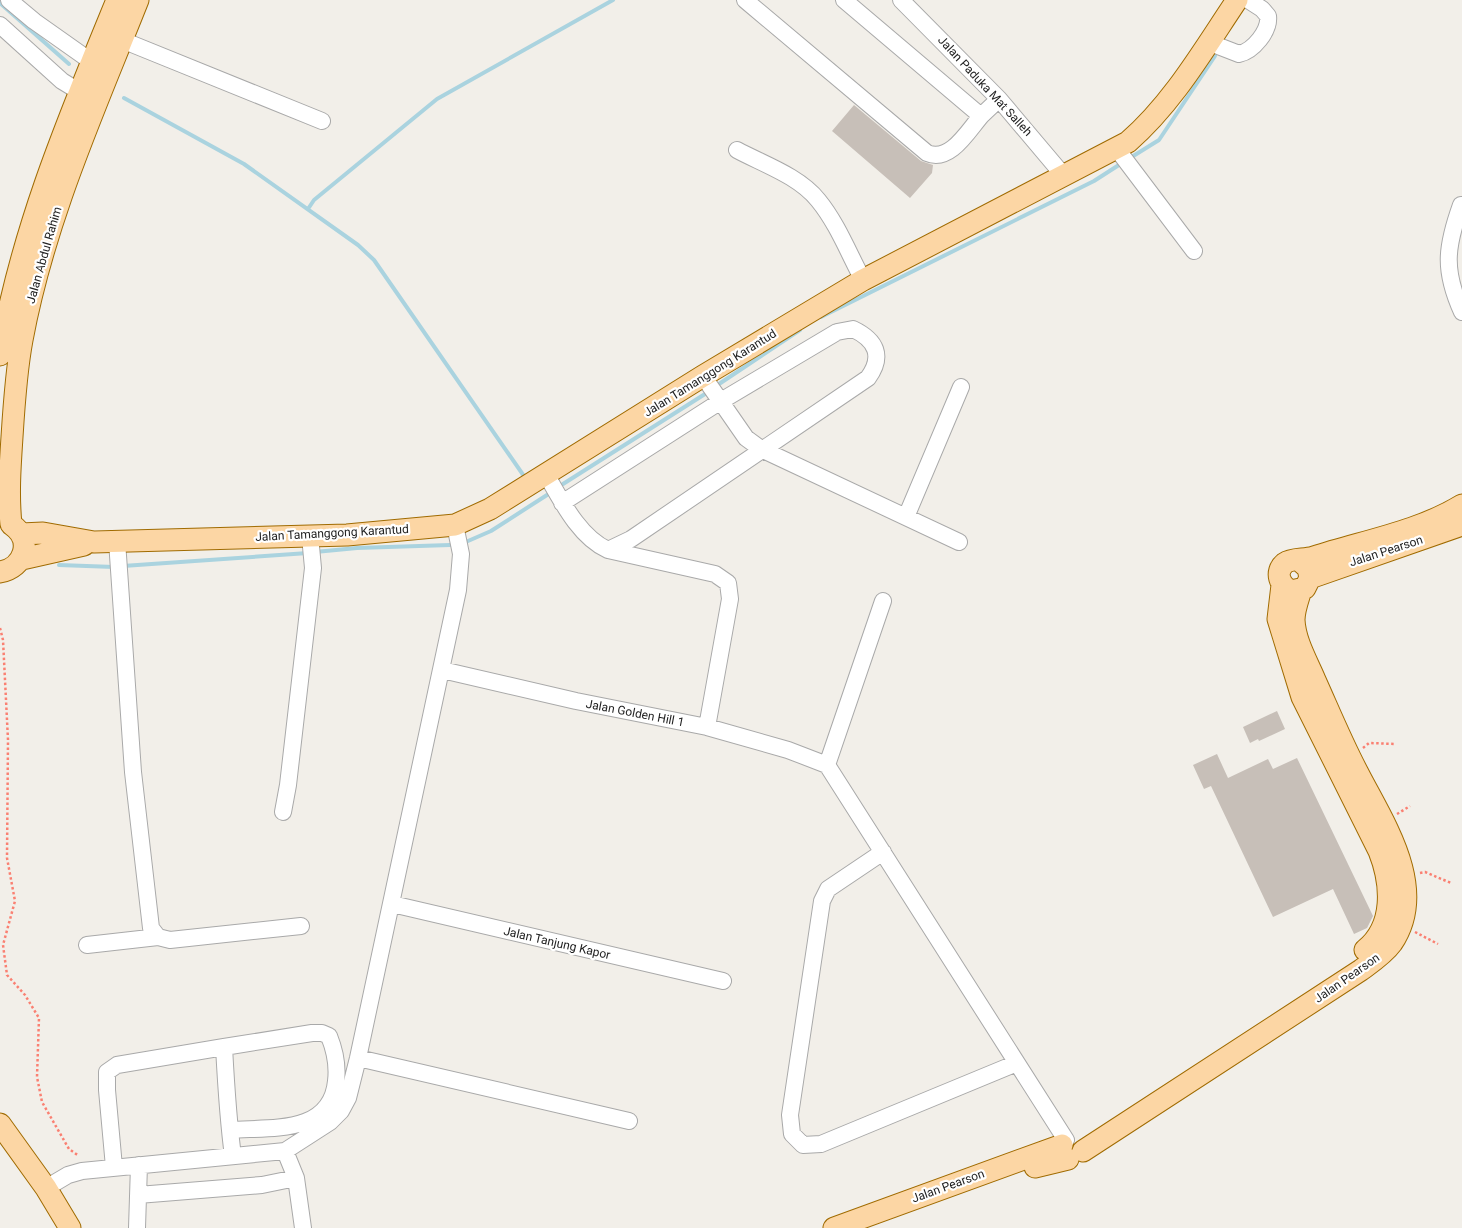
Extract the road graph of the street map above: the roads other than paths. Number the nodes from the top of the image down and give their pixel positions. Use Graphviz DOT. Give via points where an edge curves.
graph roads {
  1 [pos="9,0"];
  2 [pos="117,0"];
  3 [pos="138,0"];
  4 [pos="745,0"];
  5 [pos="844,0"];
  6 [pos="900,0"];
  7 [pos="1237,0"];
  8 [pos="1248,0"];
  9 [pos="0,25"];
  10 [pos="122,40"];
  11 [pos="1208,42"];
  12 [pos="92,62"];
  13 [pos="80,92"];
  14 [pos="999,99"];
  15 [pos="981,116"];
  16 [pos="322,121"];
  17 [pos="737,150"];
  18 [pos="1126,162"];
  19 [pos="1064,176"];
  20 [pos="1460,205"];
  21 [pos="1194,251"];
  22 [pos="863,280"];
  23 [pos="1462,312"];
  24 [pos="1,346"];
  25 [pos="703,376"];
  26 [pos="962,387"];
  27 [pos="721,402"];
  28 [pos="761,449"];
  29 [pos="546,474"];
  30 [pos="562,503"];
  31 [pos="1462,505"];
  32 [pos="906,517"];
  33 [pos="455,525"];
  34 [pos="1462,525"];
  35 [pos="11,527"];
  36 [pos="94,542"];
  37 [pos="311,542"];
  38 [pos="959,542"];
  39 [pos="608,550"];
  40 [pos="118,556"];
  41 [pos="22,559"];
  42 [pos="0,572"];
  43 [pos="1298,579"];
  44 [pos="883,602"];
  45 [pos="442,670"];
  46 [pos="707,727"];
  47 [pos="827,765"];
  48 [pos="283,812"];
  49 [pos="882,852"];
  50 [pos="392,904"];
  51 [pos="301,926"];
  52 [pos="158,937"];
  53 [pos="86,945"];
  54 [pos="723,981"];
  55 [pos="224,1048"];
  56 [pos="358,1058"];
  57 [pos="1017,1063"];
  58 [pos="629,1121"];
  59 [pos="0,1124"];
  60 [pos="230,1130"];
  61 [pos="1071,1147"];
  62 [pos="285,1151"];
  63 [pos="233,1156"];
  64 [pos="139,1165"];
  65 [pos="114,1167"];
  66 [pos="296,1178"];
  67 [pos="46,1188"];
  68 [pos="138,1196"];
  69 [pos="70,1228"];
  70 [pos="137,1228"];
  71 [pos="303,1228"];
  72 [pos="834,1228"];
  73 [pos="868,1228"];
  1 -- 12 [label="street"];
  2 -- 12 [label="main road, Jalan Abdul Rahim"];
  3 -- 10 [label="main road, Jalan Abdul Rahim"];
  4 -- 15 [label="street" via="927,152 936,156 948,152"];
  5 -- 15 [label="street"];
  6 -- 14 [label="street, Jalan Paduka Mat Salleh"];
  7 -- 11 [label="main road, Jalan Tamanggong Karantud"];
  8 -- 11 [label="street" via="1268,16 1266,29 1256,43 1239,54"];
  9 -- 13 [label="street" via="62,81"];
  10 -- 16 [label="street"];
  10 -- 35 [label="main road, Jalan Abdul Rahim" via="72,164 31,297 22,341 13,420 9,484"];
  11 -- 18 [label="main road, Jalan Tamanggong Karantud" via="1147,126"];
  12 -- 13 [label="main road, Jalan Abdul Rahim"];
  13 -- 24 [label="main road, Jalan Abdul Rahim" via="42,186"];
  14 -- 15 [label="street"];
  14 -- 19 [label="street, Jalan Paduka Mat Salleh"];
  17 -- 22 [label="street" via="797,183 818,199"];
  18 -- 19 [label="main road, Jalan Tamanggong Karantud"];
  18 -- 21 [label="street"];
  19 -- 22 [label="main road, Jalan Tamanggong Karantud"];
  20 -- 23 [label="street" via="1447,254"];
  22 -- 25 [label="main road, Jalan Tamanggong Karantud"];
  25 -- 27 [label="street"];
  25 -- 29 [label="main road, Jalan Tamanggong Karantud"];
  26 -- 32 [label="street"];
  27 -- 28 [label="street" via="746,438"];
  27 -- 28 [label="street" via="846,329 853,329 869,340 878,356 878,364 868,378"];
  27 -- 30 [label="street"];
  28 -- 32 [label="street"];
  28 -- 39 [label="street" via="631,539"];
  29 -- 30 [label="street"];
  29 -- 33 [label="main road, Jalan Tamanggong Karantud" via="490,509"];
  30 -- 39 [label="street" via="592,540"];
  31 -- 43 [label="main road" via="1446,515"];
  32 -- 38 [label="street"];
  33 -- 37 [label="main road, Jalan Tamanggong Karantud"];
  33 -- 45 [label="street" via="460,566"];
  34 -- 43 [label="main road, Jalan Pearson"];
  35 -- 36 [label="main road, Jalan Tamanggong Karantud"];
  35 -- 41 [label="main road, Jalan Abdul Rahim" via="25,546"];
  36 -- 40 [label="main road, Jalan Tamanggong Karantud"];
  36 -- 41 [label="main road, Jalan Tamanggong Karantud"];
  37 -- 40 [label="main road, Jalan Tamanggong Karantud"];
  37 -- 48 [label="street" via="313,568"];
  39 -- 46 [label="street" via="715,574 728,583 730,599"];
  40 -- 52 [label="street" via="134,782 149,919"];
  41 -- 42 [label="main road, Jalan Tamanggong Karantud" via="9,570"];
  43 -- 61 [label="main road, Jalan Pearson" via="1278,619 1302,698 1384,865 1389,892 1382,930 1374,943 1352,961"];
  43 -- 61 [label="main road, Jalan Pearson" via="1294,618 1298,643 1392,840 1404,875 1400,925 1391,944 1361,970"];
  44 -- 47 [label="street"];
  45 -- 46 [label="street, Jalan Golden Hill 1"];
  45 -- 50 [label="street"];
  46 -- 47 [label="street, Jalan Golden Hill 1" via="779,747"];
  47 -- 49 [label="street"];
  49 -- 57 [label="street"];
  49 -- 57 [label="street" via="828,889 822,901 790,1115 792,1134 803,1145 820,1144"];
  50 -- 54 [label="street, Jalan Tanjung Kapor"];
  50 -- 56 [label="street"];
  51 -- 52 [label="street" via="170,940"];
  52 -- 53 [label="street"];
  55 -- 60 [label="street"];
  55 -- 60 [label="street" via="322,1033 329,1036 338,1067 332,1102 318,1116 289,1126"];
  55 -- 65 [label="street" via="117,1065 107,1072"];
  56 -- 58 [label="street"];
  56 -- 62 [label="street" via="348,1098 341,1111 330,1122"];
  57 -- 61 [label="street"];
  59 -- 67 [label="main road"];
  60 -- 63 [label="street"];
  61 -- 72 [label="main road, Jalan Pearson"];
  61 -- 73 [label="main road, Jalan Pearson" via="1038,1166"];
  62 -- 63 [label="street"];
  62 -- 66 [label="street"];
  63 -- 64 [label="street"];
  64 -- 65 [label="street"];
  64 -- 68 [label="street"];
  65 -- 67 [label="street" via="68,1175"];
  66 -- 68 [label="street" via="262,1185"];
  66 -- 71 [label="street"];
  67 -- 69 [label="main road"];
  68 -- 70 [label="street"];
}
